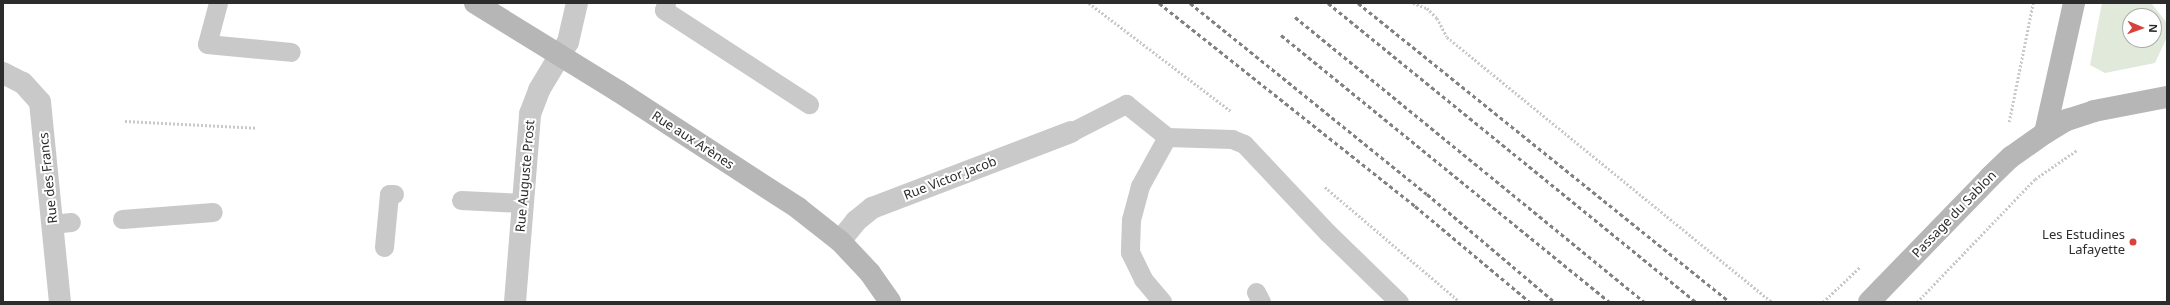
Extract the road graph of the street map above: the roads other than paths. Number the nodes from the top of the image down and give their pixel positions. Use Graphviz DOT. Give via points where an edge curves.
graph roads {
  1 [pos="218,3"];
  2 [pos="475,3"];
  3 [pos="577,3"];
  4 [pos="666,3"];
  5 [pos="2074,3"];
  6 [pos="291,52"];
  7 [pos="559,56"];
  8 [pos="3,73"];
  9 [pos="2167,97"];
  10 [pos="809,104"];
  11 [pos="1071,132"];
  12 [pos="2045,133"];
  13 [pos="1167,137"];
  14 [pos="394,194"];
  15 [pos="461,200"];
  16 [pos="523,203"];
  17 [pos="213,212"];
  18 [pos="122,219"];
  19 [pos="840,241"];
  20 [pos="384,247"];
  21 [pos="60,302"];
  22 [pos="515,302"];
  23 [pos="890,302"];
  24 [pos="1162,302"];
  25 [pos="1399,302"];
  26 [pos="1869,302"];
  1 -- 6 [label="lane" via="207,44"];
  2 -- 7 [label="main road, Rue aux Arènes"];
  3 -- 7 [label="street, Rue Auguste Prost" via="568,42"];
  4 -- 10 [label="lane" via="664,10"];
  5 -- 12 [label="main road"];
  7 -- 16 [label="street, Rue Auguste Prost" via="539,90 530,114"];
  7 -- 19 [label="main road, Rue aux Arènes" via="788,202"];
  8 -- 21 [label="street, Rue des Francs" via="23,83 40,102 62,223"];
  9 -- 12 [label="main road, Passage du Sablon" via="2094,111 2067,120"];
  11 -- 13 [label="lane" via="1126,104"];
  11 -- 19 [label="street, Rue Victor Jacob" via="872,208 856,221"];
  12 -- 26 [label="main road, Passage du Sablon" via="2011,157 1990,177"];
  13 -- 24 [label="lane" via="1140,186 1131,220 1130,252 1143,279"];
  13 -- 25 [label="lane" via="1232,139 1244,144 1328,233"];
  14 -- 20 [label="lane" via="389,194"];
  15 -- 16 [label="lane"];
  16 -- 22 [label="street, Rue Auguste Prost"];
  17 -- 18 [label="lane"];
  19 -- 23 [label="main road, Rue aux Arènes" via="870,273"];
}
